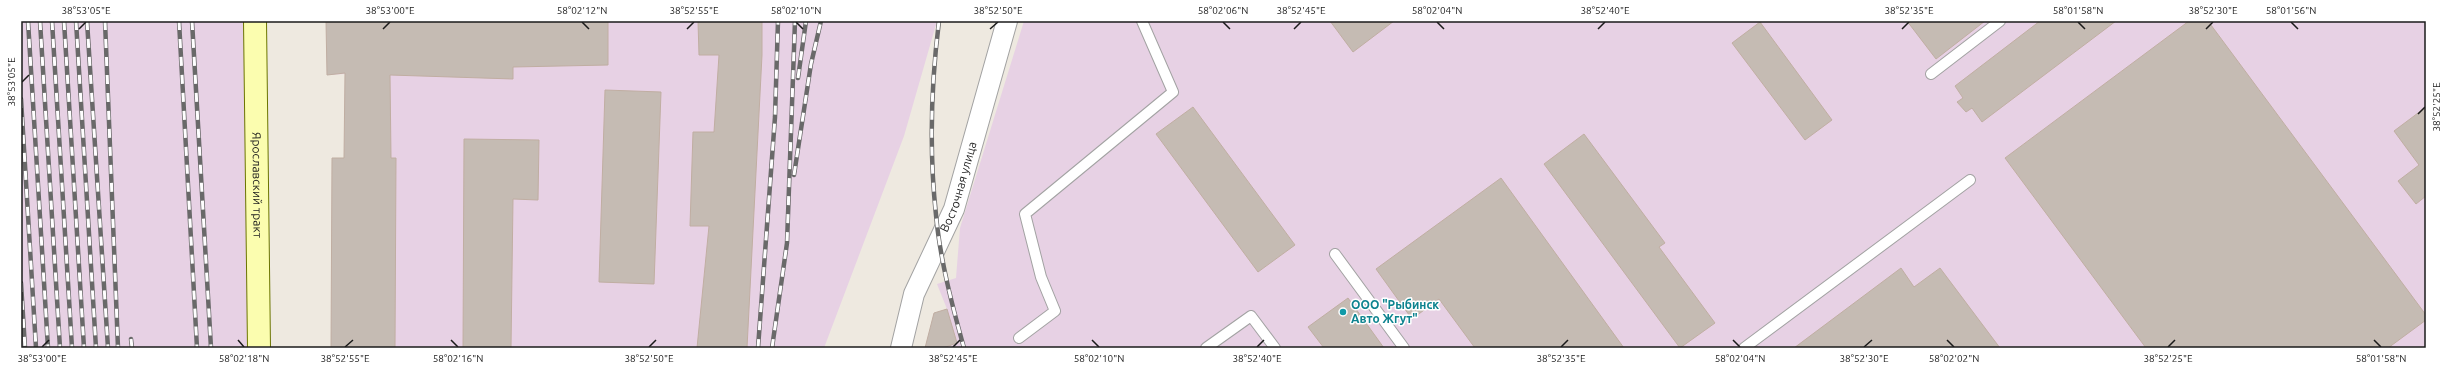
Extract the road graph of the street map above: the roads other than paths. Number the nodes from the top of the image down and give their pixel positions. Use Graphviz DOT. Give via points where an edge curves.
graph roads {
  1 [pos="255,21"];
  2 [pos="1008,21"];
  3 [pos="1142,21"];
  4 [pos="2000,21"];
  5 [pos="1931,74"];
  6 [pos="1970,180"];
  7 [pos="1335,254"];
  8 [pos="1019,338"];
  9 [pos="259,348"];
  10 [pos="901,348"];
  11 [pos="1206,348"];
  12 [pos="1275,348"];
  13 [pos="1404,348"];
  14 [pos="1744,348"];
  1 -- 9 [label="street, Ярославский тракт"];
  2 -- 10 [label="street, Восточная улица" via="954,209 914,294"];
  3 -- 8 [label="lane" via="1173,92 1025,214 1041,278 1055,311"];
  4 -- 5 [label="lane"];
  6 -- 14 [label="lane"];
  7 -- 13 [label="lane"];
  11 -- 12 [label="lane" via="1251,316"];
}
